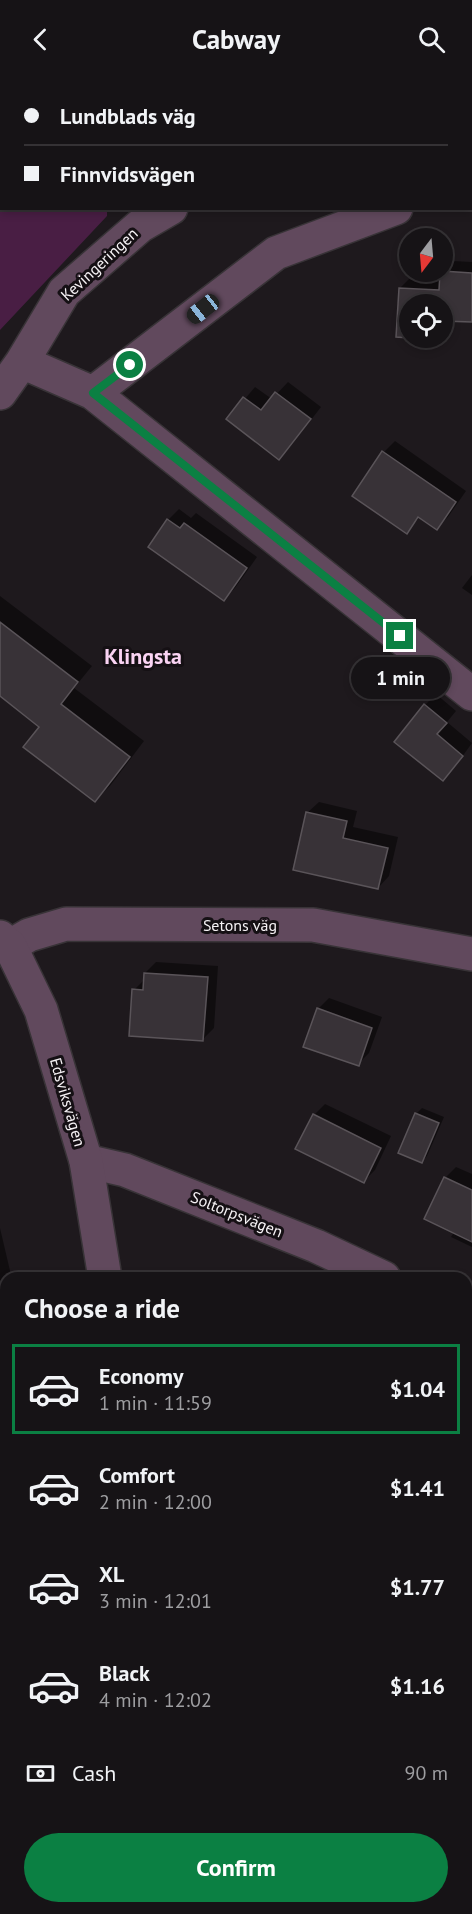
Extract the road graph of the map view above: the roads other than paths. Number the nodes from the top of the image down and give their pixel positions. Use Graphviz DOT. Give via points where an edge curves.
graph roads {
  1 [pos="168,210"];
  2 [pos="391,210"];
  3 [pos="22,362"];
  4 [pos="0,393"];
  5 [pos="93,393"];
  6 [pos="472,694"];
  7 [pos="5,942"];
  8 [pos="472,954"];
  9 [pos="86,1161"];
  10 [pos="104,1272"];
  11 [pos="371,1272"];
  1 -- 3 [label="street, Kevingeringen" via="140,226 64,292"];
  2 -- 5 [label="street" via="276,253"];
  3 -- 4 [label="street, Kevingeringen"];
  3 -- 5 [label="street"];
  5 -- 6 [label="street"];
  7 -- 8 [label="street, Setons väg" via="66,924 313,925"];
  7 -- 9 [label="street, Edsviksvägen" via="42,1010"];
  9 -- 10 [label="street, Edsviksvägen"];
  9 -- 11 [label="street, Soltorpsvägen" via="125,1170"];
}
